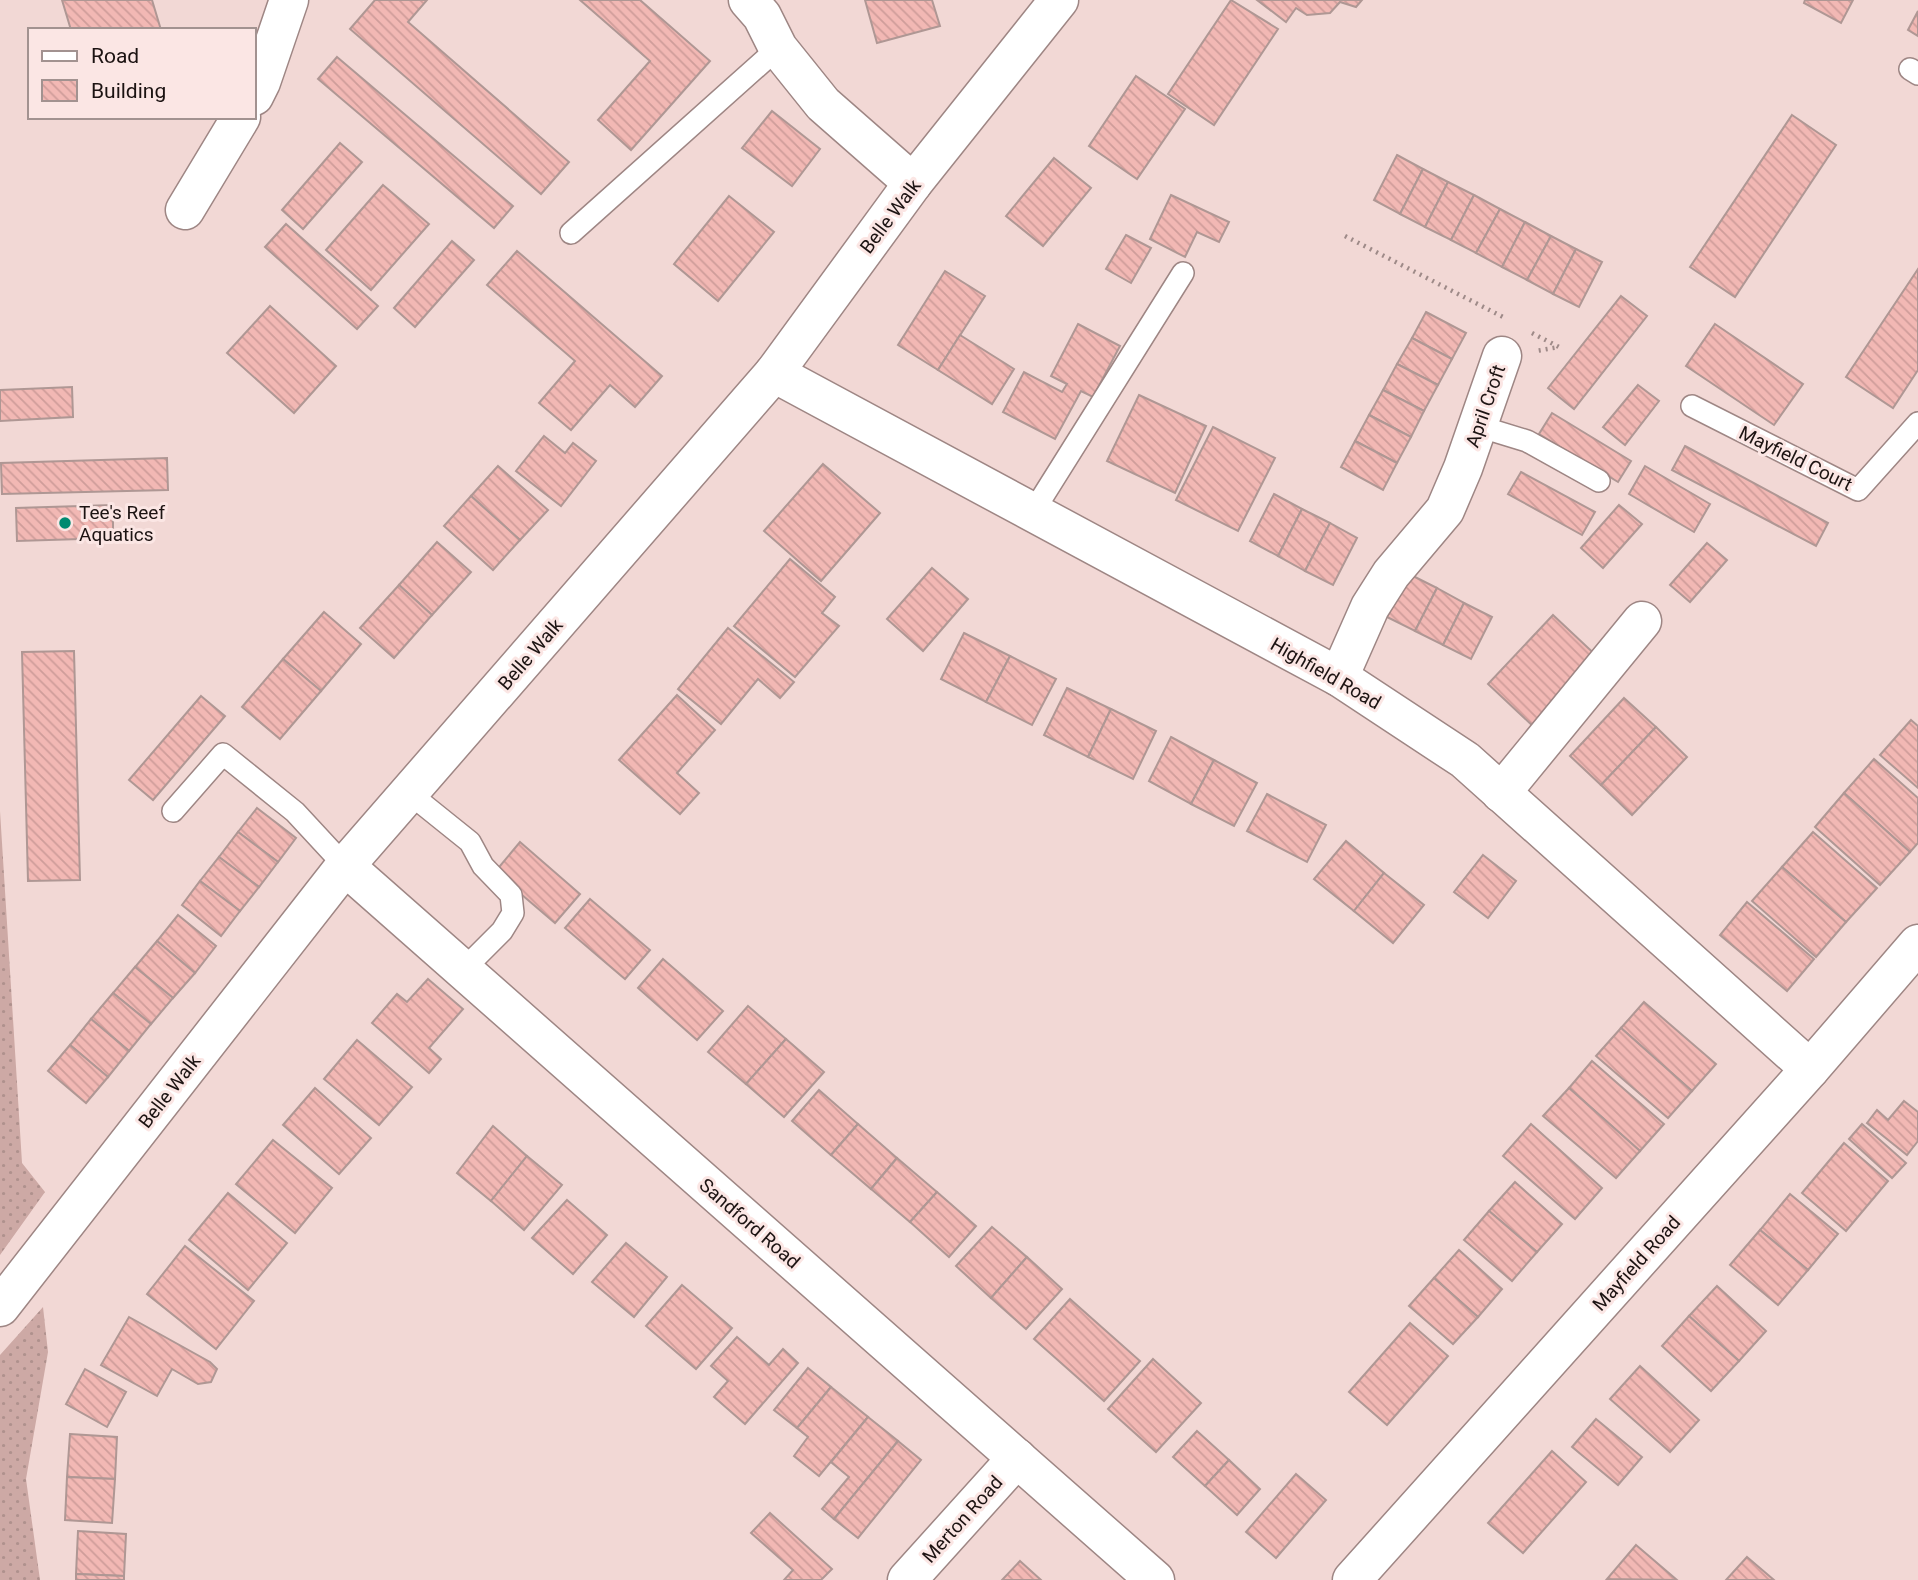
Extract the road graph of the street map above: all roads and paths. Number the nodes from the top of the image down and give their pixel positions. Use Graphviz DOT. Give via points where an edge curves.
graph roads {
  1 [pos="289,0"];
  2 [pos="748,0"];
  3 [pos="1059,0"];
  4 [pos="778,47"];
  5 [pos="256,92"];
  6 [pos="240,119"];
  7 [pos="914,183"];
  8 [pos="185,210"];
  9 [pos="571,233"];
  10 [pos="1345,236"];
  11 [pos="1184,274"];
  12 [pos="1513,336"];
  13 [pos="774,373"];
  14 [pos="1692,406"];
  15 [pos="1918,423"];
  16 [pos="1478,426"];
  17 [pos="1599,481"];
  18 [pos="1033,512"];
  19 [pos="1642,621"];
  20 [pos="1339,677"];
  21 [pos="409,793"];
  22 [pos="1501,793"];
  23 [pos="173,811"];
  24 [pos="345,866"];
  25 [pos="1918,944"];
  26 [pos="463,970"];
  27 [pos="1810,1069"];
  28 [pos="0,1307"];
  29 [pos="1017,1458"];
  30 [pos="907,1580"];
  31 [pos="1155,1580"];
  32 [pos="1352,1580"];
  1 -- 5 [label="street"];
  2 -- 4 [label="street"];
  3 -- 7 [label="street, Belle Walk"];
  4 -- 7 [label="street" via="823,104"];
  4 -- 9 [label="lane"];
  6 -- 8 [label="street"];
  7 -- 13 [label="street, Belle Walk"];
  10 -- 12 [label="path, April Croft"];
  11 -- 18 [label="lane"];
  12 -- 12 [label="path, April Croft" via="1559,347"];
  12 -- 16 [label="street, April Croft"];
  13 -- 18 [label="street, Highfield Road"];
  13 -- 21 [label="street, Belle Walk"];
  14 -- 15 [label="lane, Mayfield Court" via="1858,490"];
  16 -- 17 [label="lane" via="1527,441"];
  16 -- 20 [label="street, April Croft" via="1445,510 1391,574 1370,607"];
  18 -- 20 [label="street, Highfield Road"];
  19 -- 22 [label="street"];
  20 -- 22 [label="street, Highfield Road" via="1465,760"];
  21 -- 24 [label="street, Belle Walk"];
  21 -- 26 [label="lane" via="470,842 483,866 511,895 513,913 502,931"];
  22 -- 27 [label="street, Highfield Road"];
  23 -- 24 [label="lane" via="223,754 295,812"];
  24 -- 26 [label="street, Sandford Road"];
  24 -- 28 [label="street, Belle Walk"];
  25 -- 27 [label="street, Mayfield Road"];
  26 -- 29 [label="street, Sandford Road"];
  27 -- 32 [label="street, Mayfield Road"];
  29 -- 30 [label="street, Merton Road"];
  29 -- 31 [label="street, Sandford Road"];
}
